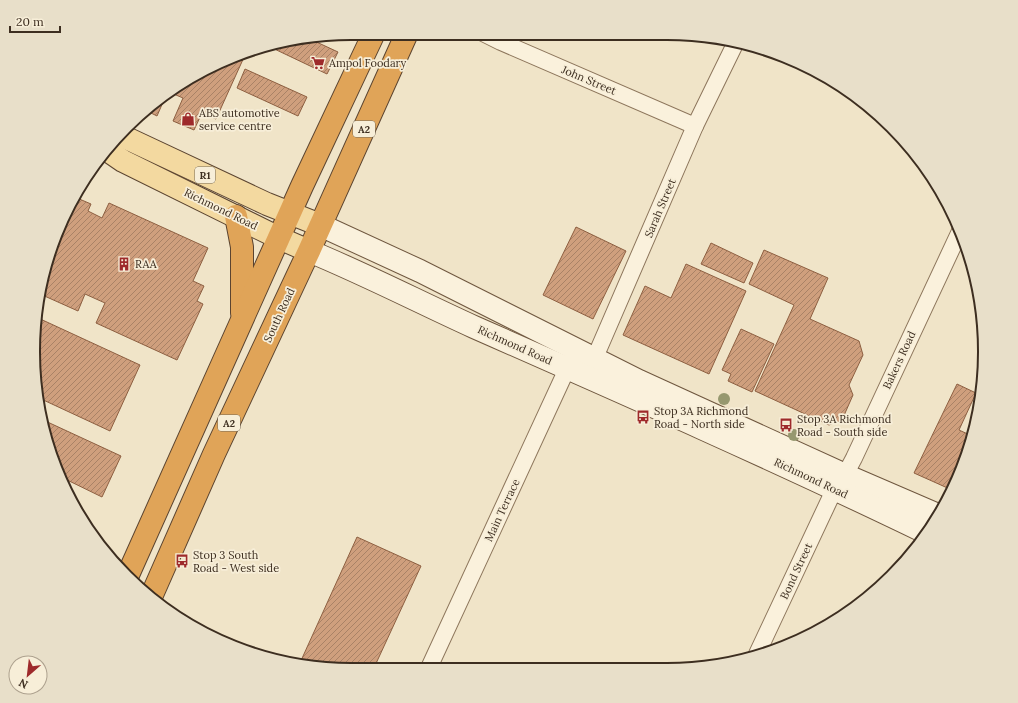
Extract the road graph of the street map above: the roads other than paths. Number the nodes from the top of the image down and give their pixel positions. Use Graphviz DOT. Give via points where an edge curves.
graph roads {
  1 [pos="371,40"];
  2 [pos="404,40"];
  3 [pos="497,40"];
  4 [pos="733,48"];
  5 [pos="695,126"];
  6 [pos="125,137"];
  7 [pos="111,153"];
  8 [pos="291,214"];
  9 [pos="236,216"];
  10 [pos="320,225"];
  11 [pos="279,238"];
  12 [pos="956,239"];
  13 [pos="310,251"];
  14 [pos="242,320"];
  15 [pos="571,359"];
  16 [pos="591,368"];
  17 [pos="840,482"];
  18 [pos="933,513"];
  19 [pos="922,530"];
  20 [pos="129,570"];
  21 [pos="153,592"];
  22 [pos="760,648"];
  23 [pos="431,663"];
  1 -- 8 [label="highway"];
  2 -- 10 [label="highway, South Road / A2"];
  3 -- 5 [label="street, John Street"];
  4 -- 5 [label="street, Sarah Street"];
  5 -- 16 [label="street, Sarah Street"];
  6 -- 8 [label="main road, Richmond Road / R1"];
  7 -- 9 [label="main road, Richmond Road / R1"];
  8 -- 10 [label="main road, Richmond Road / R1"];
  8 -- 11 [label="highway"];
  9 -- 11 [label="main road, Richmond Road / R1"];
  9 -- 14 [label="highway" via="242,247"];
  10 -- 13 [label="highway, South Road / A2"];
  10 -- 15 [label="main road, Richmond Road" via="420,271"];
  11 -- 13 [label="main road, Richmond Road / R1"];
  11 -- 14 [label="highway"];
  12 -- 17 [label="street, Bakers Road"];
  13 -- 15 [label="main road, Richmond Road" via="450,316"];
  13 -- 21 [label="highway, South Road / A2" via="214,454"];
  14 -- 20 [label="highway"];
  15 -- 16 [label="main road, Richmond Road"];
  15 -- 23 [label="street, Main Terrace"];
  16 -- 17 [label="main road, Richmond Road"];
  17 -- 18 [label="main road, Richmond Road"];
  17 -- 19 [label="main road, Richmond Road"];
  17 -- 22 [label="street, Bond Street"];
}
